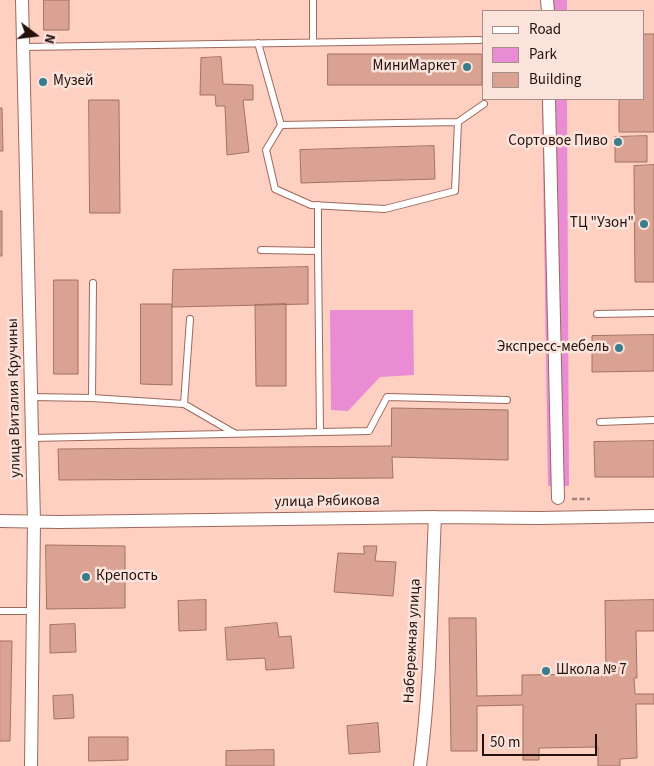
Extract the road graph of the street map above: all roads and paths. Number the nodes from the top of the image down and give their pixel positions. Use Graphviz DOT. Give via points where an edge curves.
graph roads {
  1 [pos="22,0"];
  2 [pos="313,0"];
  3 [pos="480,40"];
  4 [pos="313,42"];
  5 [pos="258,43"];
  6 [pos="24,47"];
  7 [pos="550,100"];
  8 [pos="484,104"];
  9 [pos="458,122"];
  10 [pos="281,125"];
  11 [pos="318,205"];
  12 [pos="261,250"];
  13 [pos="318,250"];
  14 [pos="92,283"];
  15 [pos="654,313"];
  16 [pos="597,314"];
  17 [pos="190,319"];
  18 [pos="31,397"];
  19 [pos="92,398"];
  20 [pos="507,400"];
  21 [pos="184,404"];
  22 [pos="654,420"];
  23 [pos="600,422"];
  24 [pos="320,432"];
  25 [pos="235,433"];
  26 [pos="32,438"];
  27 [pos="558,498"];
  28 [pos="654,516"];
  29 [pos="434,517"];
  30 [pos="0,521"];
  31 [pos="34,522"];
  32 [pos="0,611"];
  33 [pos="33,611"];
  34 [pos="31,766"];
  35 [pos="420,766"];
  1 -- 6 [label="street, улица Виталия Кручины"];
  2 -- 4 [label="lane"];
  3 -- 4 [label="lane"];
  4 -- 5 [label="lane"];
  5 -- 6 [label="lane"];
  5 -- 10 [label="lane"];
  6 -- 18 [label="street, улица Виталия Кручины"];
  7 -- 27 [label="street"];
  8 -- 9 [label="lane"];
  9 -- 10 [label="lane"];
  9 -- 11 [label="lane" via="455,191 385,209"];
  10 -- 11 [label="lane" via="266,150 275,189"];
  11 -- 13 [label="lane"];
  12 -- 13 [label="lane"];
  13 -- 24 [label="lane"];
  14 -- 19 [label="lane"];
  15 -- 16 [label="lane"];
  17 -- 21 [label="lane"];
  18 -- 19 [label="lane"];
  18 -- 26 [label="street, улица Виталия Кручины"];
  19 -- 21 [label="lane"];
  20 -- 24 [label="lane" via="387,397 369,431"];
  21 -- 25 [label="lane"];
  22 -- 23 [label="lane"];
  24 -- 25 [label="lane"];
  25 -- 26 [label="lane"];
  26 -- 31 [label="street, улица Виталия Кручины"];
  28 -- 29 [label="street, улица Рябикова"];
  29 -- 31 [label="street, улица Рябикова"];
  29 -- 35 [label="street, Набережная улица" via="430,636"];
  30 -- 31 [label="street, улица Рябикова"];
  31 -- 33 [label="street, улица Виталия Кручины"];
  32 -- 33 [label="lane"];
  33 -- 34 [label="street, улица Виталия Кручины"];
}
